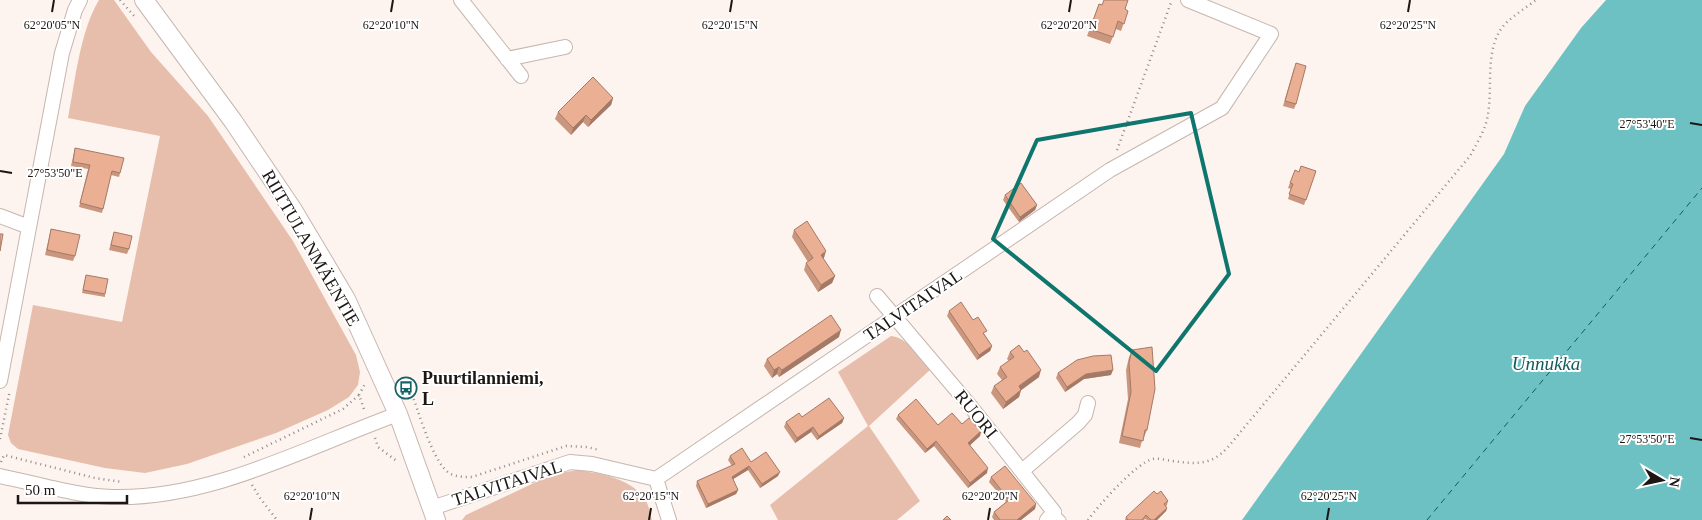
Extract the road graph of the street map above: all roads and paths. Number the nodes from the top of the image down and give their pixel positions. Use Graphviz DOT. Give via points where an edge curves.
graph roads {
  1 [pos="80,0"];
  2 [pos="120,0"];
  3 [pos="144,0"];
  4 [pos="461,0"];
  5 [pos="1172,0"];
  6 [pos="1188,0"];
  7 [pos="1536,0"];
  8 [pos="139,22"];
  9 [pos="565,47"];
  10 [pos="507,59"];
  11 [pos="521,76"];
  12 [pos="1110,170"];
  13 [pos="0,216"];
  14 [pos="29,227"];
  15 [pos="877,296"];
  16 [pos="895,317"];
  17 [pos="0,381"];
  18 [pos="406,388"];
  19 [pos="1088,403"];
  20 [pos="398,414"];
  21 [pos="370,424"];
  22 [pos="0,451"];
  23 [pos="434,452"];
  24 [pos="606,452"];
  25 [pos="4,455"];
  26 [pos="415,458"];
  27 [pos="238,459"];
  28 [pos="0,468"];
  29 [pos="1022,471"];
  30 [pos="245,473"];
  31 [pos="0,476"];
  32 [pos="656,479"];
  33 [pos="125,482"];
  34 [pos="434,514"];
  35 [pos="1055,517"];
  36 [pos="277,520"];
  37 [pos="669,520"];
  38 [pos="1088,520"];
  1 -- 14 [label="street" via="62,53"];
  2 -- 8 [label="path"];
  3 -- 20 [label="street, RIITTULANMÄENTIE" via="233,121 293,210 346,299"];
  4 -- 10 [label="street"];
  5 -- 12 [label="path"];
  6 -- 12 [label="street, TALVITAIVAL" via="1271,34 1222,108"];
  7 -- 38 [label="path" via="1505,24 1494,42 1488,114 1470,156 1228,447 1219,457 1204,462 1191,464 1152,459 1100,504"];
  9 -- 10 [label="street"];
  10 -- 11 [label="street"];
  12 -- 16 [label="street, TALVITAIVAL"];
  13 -- 14 [label="street"];
  14 -- 17 [label="street"];
  15 -- 16 [label="street, RUORI"];
  16 -- 29 [label="street, RUORI"];
  16 -- 32 [label="street, TALVITAIVAL"];
  18 -- 23 [label="path" via="410,389"];
  19 -- 29 [label="street" via="1085,415 1078,423"];
  20 -- 21 [label="street"];
  20 -- 26 [label="street, RIITTULANMÄENTIE"];
  21 -- 26 [label="path" via="378,447 402,464"];
  21 -- 27 [label="path" via="359,395 343,409"];
  21 -- 30 [label="street"];
  22 -- 25 [label="path"];
  23 -- 24 [label="path" via="449,472 459,477 472,476 566,446"];
  23 -- 26 [label="path"];
  25 -- 28 [label="path"];
  25 -- 33 [label="path" via="95,478"];
  26 -- 34 [label="street, RIITTULANMÄENTIE"];
  29 -- 35 [label="street, RUORI"];
  30 -- 31 [label="street" via="183,491 138,496 110,496"];
  30 -- 36 [label="path"];
  32 -- 34 [label="street, TALVITAIVAL" via="570,462"];
  32 -- 37 [label="street"];
}
